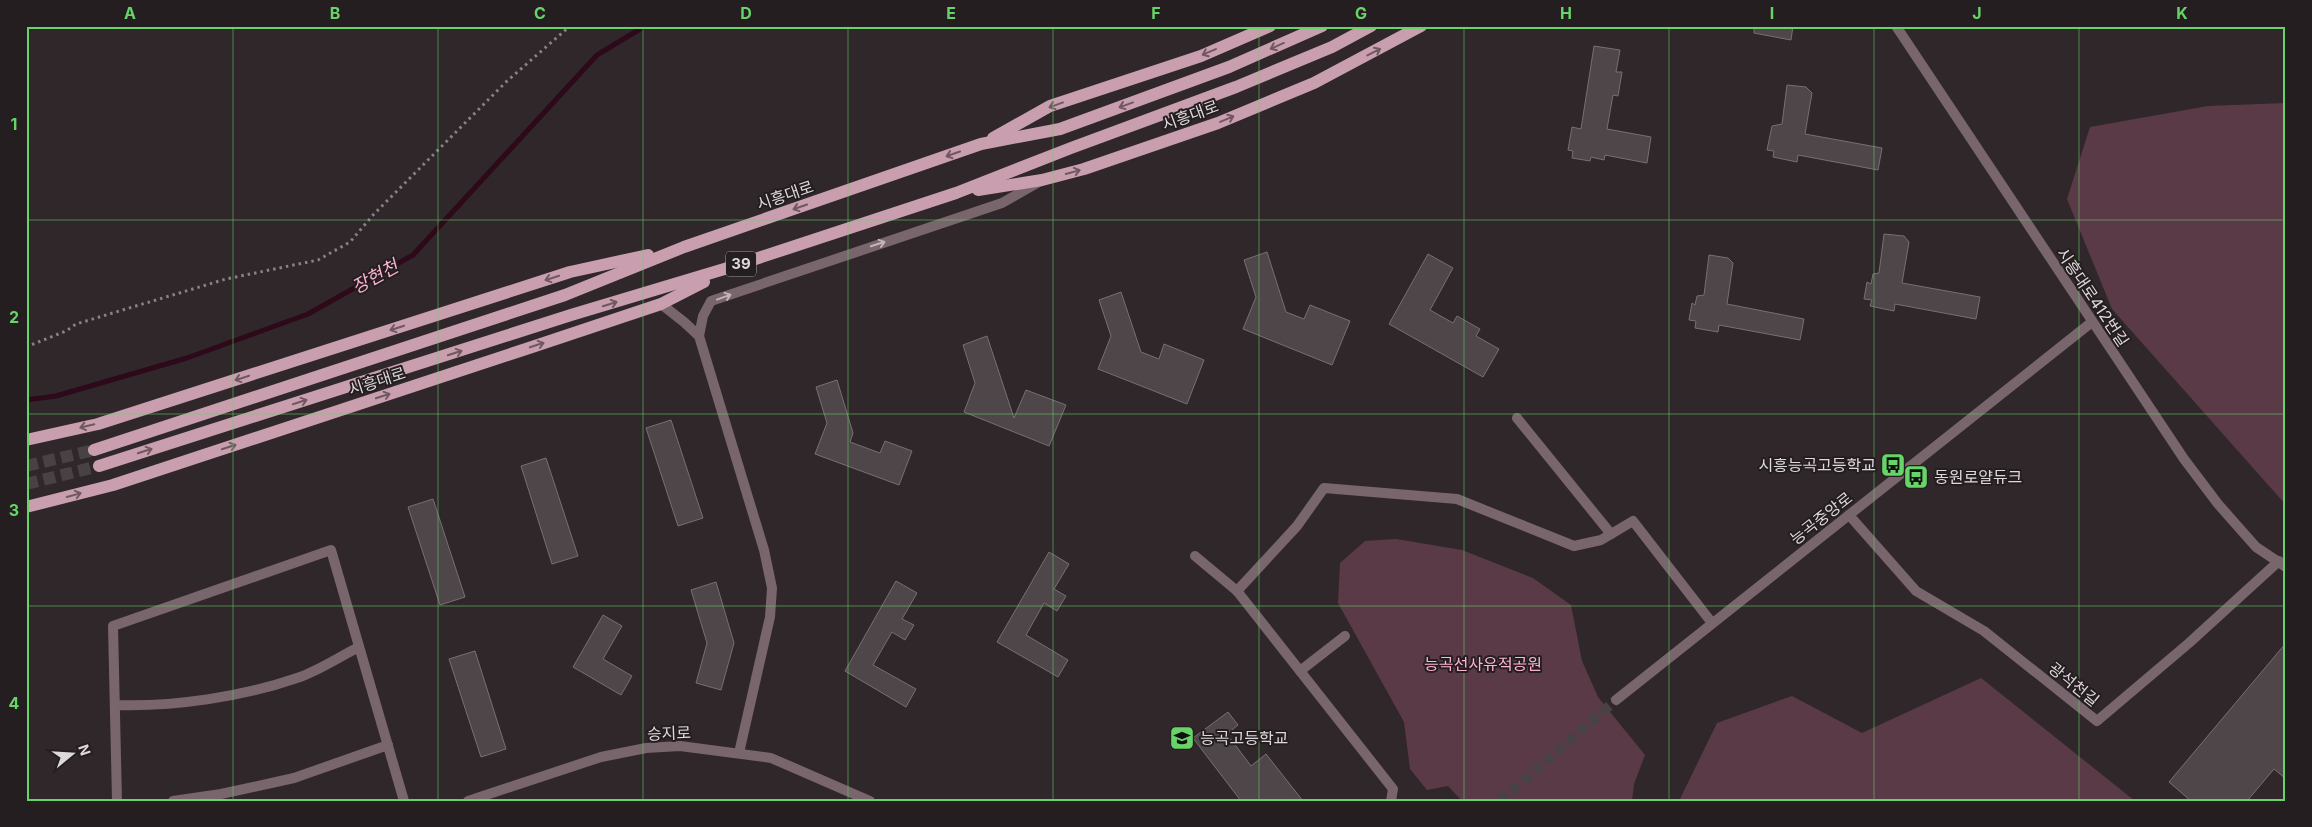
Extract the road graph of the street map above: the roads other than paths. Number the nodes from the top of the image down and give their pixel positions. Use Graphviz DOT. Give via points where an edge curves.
graph roads {
  1 [pos="1270,26"];
  2 [pos="1322,26"];
  3 [pos="1370,26"];
  4 [pos="1421,26"];
  5 [pos="1896,26"];
  6 [pos="981,144"];
  7 [pos="1042,180"];
  8 [pos="956,193"];
  9 [pos="684,247"];
  10 [pos="731,268"];
  11 [pos="661,304"];
  12 [pos="2092,322"];
  13 [pos="699,336"];
  14 [pos="1517,418"];
  15 [pos="26,440"];
  16 [pos="94,450"];
  17 [pos="99,466"];
  18 [pos="26,507"];
  19 [pos="1849,515"];
  20 [pos="1611,534"];
  21 [pos="1195,556"];
  22 [pos="2282,564"];
  23 [pos="1237,591"];
  24 [pos="1712,623"];
  25 [pos="1345,636"];
  26 [pos="359,647"];
  27 [pos="1300,671"];
  28 [pos="1616,700"];
  29 [pos="115,705"];
  30 [pos="388,745"];
  31 [pos="739,753"];
  32 [pos="118,801"];
  33 [pos="173,801"];
  34 [pos="404,801"];
  35 [pos="468,801"];
  36 [pos="870,801"];
  37 [pos="1391,801"];
  1 -- 6 [label="main road, 시흥대로, one-way" via="1201,56 1050,106"];
  2 -- 6 [label="main road, 시흥대로 / 39, one-way" via="1229,67 1060,129"];
  3 -- 8 [label="main road, 시흥대로 / 39" via="1332,47 1236,87"];
  7 -- 4 [label="main road, 시흥대로, one-way" via="1218,123 1314,83"];
  5 -- 12 [label="street, 시흥대로412번길"];
  6 -- 9 [label="main road, 시흥대로 / 39, one-way"];
  7 -- 8 [label="main road, 시흥대로"];
  13 -- 7 [label="street, one-way" via="703,316 711,301 1002,203"];
  8 -- 10 [label="main road, 시흥대로 / 39"];
  9 -- 15 [label="main road, 시흥대로, one-way" via="570,272 98,424"];
  9 -- 16 [label="main road, 시흥대로 / 39" via="564,295"];
  10 -- 11 [label="main road, 시흥대로"];
  17 -- 10 [label="main road, 시흥대로 / 39, one-way" via="571,315"];
  11 -- 13 [label="street"];
  18 -- 11 [label="main road, 시흥대로, one-way" via="122,482"];
  12 -- 19 [label="street, 능곡중앙로"];
  12 -- 22 [label="street, 시흥대로412번길" via="2218,504 2256,547"];
  13 -- 31 [label="street" via="764,550 772,588 770,617"];
  14 -- 20 [label="street"];
  19 -- 22 [label="street, 광석천길" via="1916,591 1984,631 2097,721"];
  19 -- 24 [label="street, 능곡중앙로"];
  20 -- 23 [label="street" via="1601,540 1574,546 1457,499 1324,488 1297,526"];
  20 -- 24 [label="street" via="1633,521"];
  21 -- 23 [label="street"];
  23 -- 27 [label="street"];
  24 -- 28 [label="street, 능곡중앙로"];
  25 -- 27 [label="street"];
  26 -- 29 [label="street" via="299,678 253,692 148,706"];
  26 -- 29 [label="street" via="331,550 113,626"];
  26 -- 30 [label="street"];
  27 -- 37 [label="street" via="1393,788"];
  29 -- 32 [label="street"];
  30 -- 33 [label="street" via="294,778"];
  30 -- 34 [label="street"];
  31 -- 35 [label="street, 승지로" via="680,746 646,748 567,767"];
  31 -- 36 [label="street, 승지로" via="771,758"];
}
